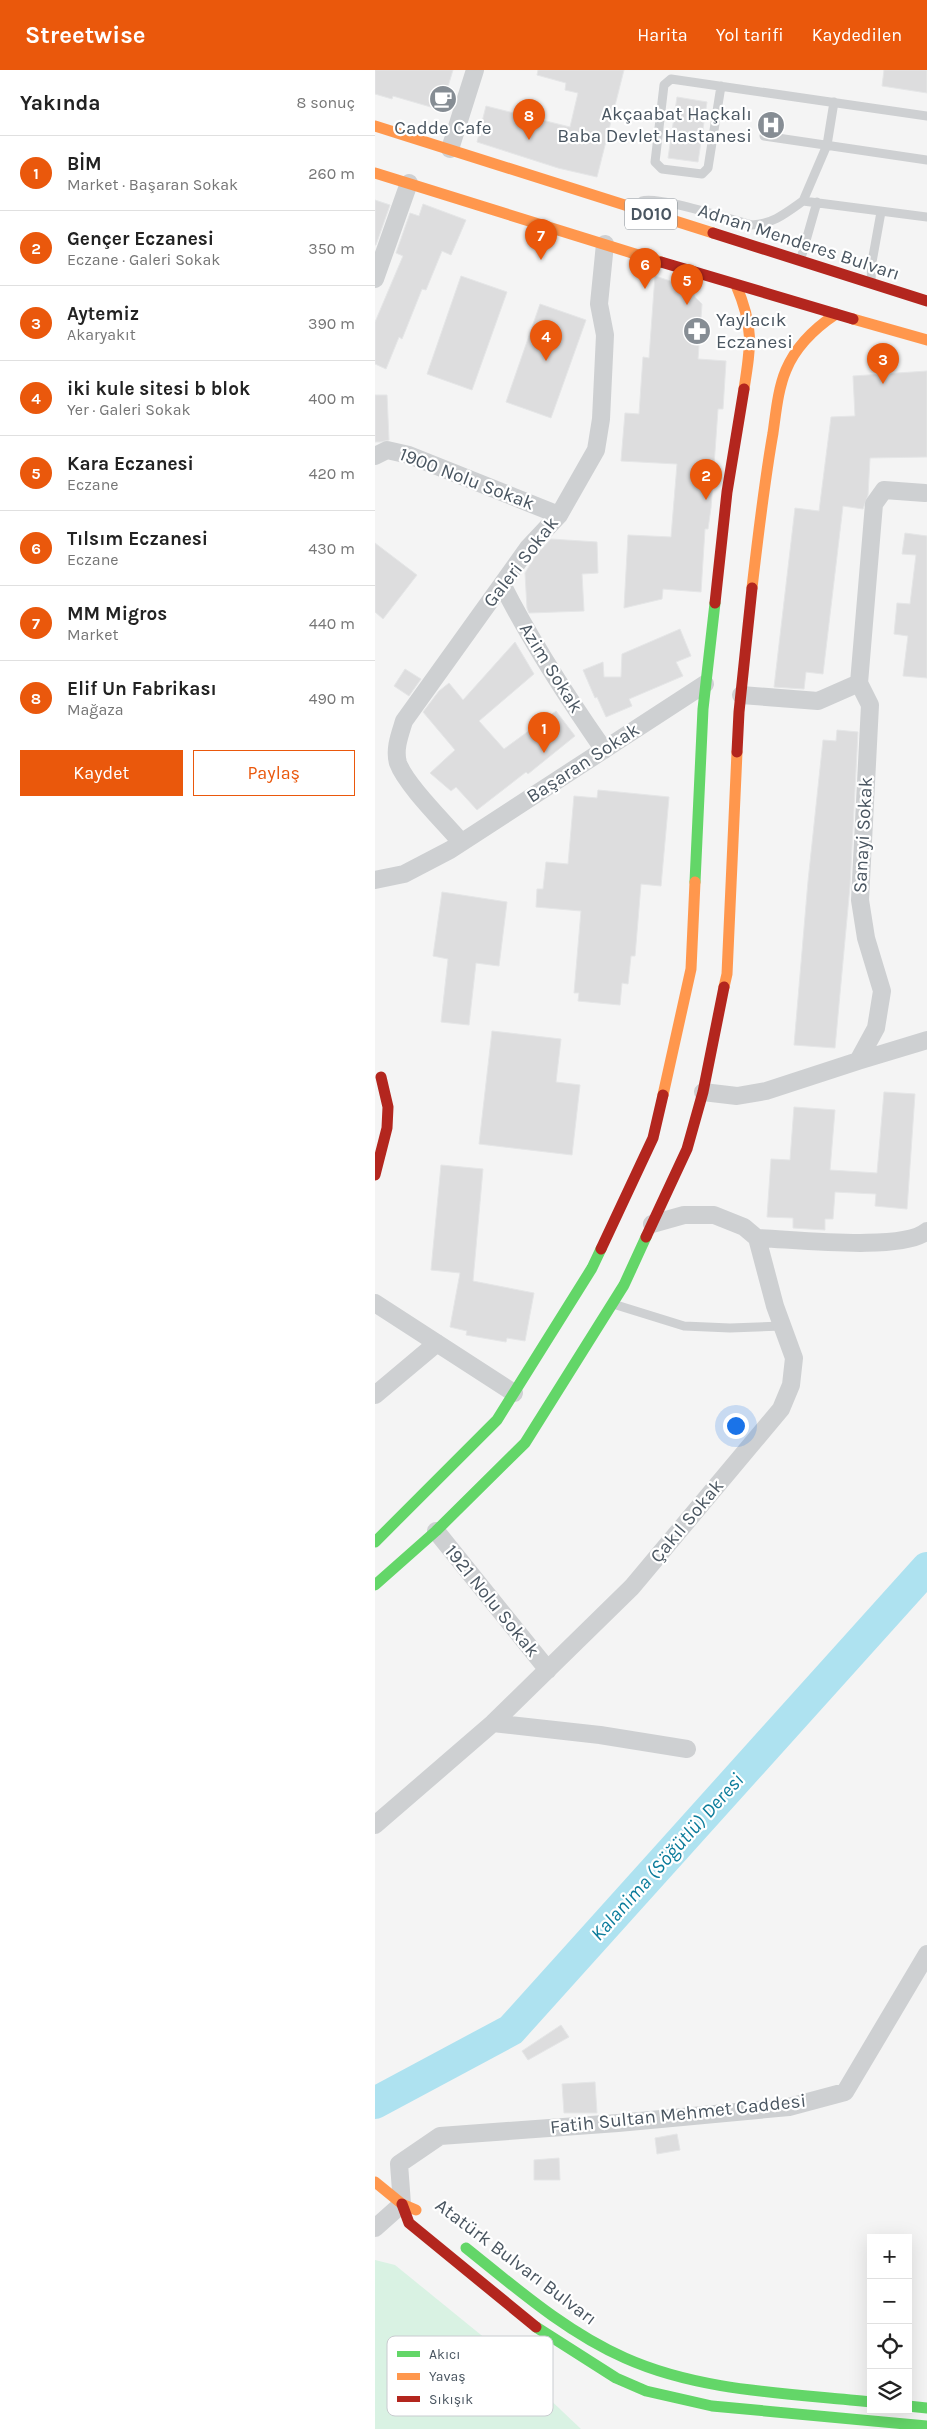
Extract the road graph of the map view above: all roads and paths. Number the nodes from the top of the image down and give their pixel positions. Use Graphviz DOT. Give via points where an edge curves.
graph roads {
  1 [pos="475,70"];
  2 [pos="721,86"];
  3 [pos="834,102"];
  4 [pos="927,116"];
  5 [pos="375,126"];
  6 [pos="763,136"];
  7 [pos="827,145"];
  8 [pos="450,149"];
  9 [pos="927,160"];
  10 [pos="375,173"];
  11 [pos="409,183"];
  12 [pos="803,201"];
  13 [pos="817,202"];
  14 [pos="628,206"];
  15 [pos="881,212"];
  16 [pos="927,217"];
  17 [pos="605,244"];
  18 [pos="801,261"];
  19 [pos="375,280"];
  20 [pos="871,284"];
  21 [pos="736,285"];
  22 [pos="927,302"];
  23 [pos="836,314"];
  24 [pos="927,340"];
  25 [pos="375,456"];
  26 [pos="925,494"];
  27 [pos="559,515"];
  28 [pos="502,584"];
  29 [pos="859,683"];
  30 [pos="705,684"];
  31 [pos="741,695"];
  32 [pos="604,750"];
  33 [pos="461,842"];
  34 [pos="375,880"];
  35 [pos="927,1040"];
  36 [pos="858,1061"];
  37 [pos="381,1077"];
  38 [pos="703,1092"];
  39 [pos="375,1175"];
  40 [pos="652,1224"];
  41 [pos="927,1230"];
  42 [pos="757,1238"];
  43 [pos="375,1303"];
  44 [pos="612,1304"];
  45 [pos="782,1326"];
  46 [pos="437,1343"];
  47 [pos="514,1393"];
  48 [pos="375,1395"];
  49 [pos="436,1531"];
  50 [pos="375,1542"];
  51 [pos="375,1585"];
  52 [pos="548,1670"];
  53 [pos="493,1723"];
  54 [pos="687,1749"];
  55 [pos="375,1825"];
  56 [pos="927,1954"];
  57 [pos="377,2184"];
  58 [pos="403,2204"];
  59 [pos="429,2219"];
  60 [pos="375,2228"];
  61 [pos="454,2239"];
  62 [pos="547,2336"];
  63 [pos="553,2340"];
  64 [pos="867,2402"];
  65 [pos="912,2406"];
  66 [pos="927,2408"];
  67 [pos="927,2426"];
  1 -- 8 [label="street"];
  2 -- 2 [label="lane" via="671,79 664,85 655,162 662,169 701,174 708,168"];
  2 -- 3 [label="lane"];
  3 -- 4 [label="lane"];
  3 -- 7 [label="lane"];
  5 -- 8 [label="main road, Adnan Menderes Bulvarı / D010"];
  6 -- 7 [label="lane"];
  7 -- 9 [label="lane"];
  7 -- 12 [label="lane"];
  8 -- 14 [label="main road, Adnan Menderes Bulvarı / D010"];
  10 -- 11 [label="main road, D010"];
  11 -- 17 [label="main road, D010"];
  11 -- 19 [label="street"];
  12 -- 13 [label="lane"];
  12 -- 14 [label="lane" via="780,218 752,225 663,200 647,199"];
  13 -- 15 [label="lane"];
  13 -- 18 [label="lane"];
  14 -- 18 [label="main road, Adnan Menderes Bulvarı / D010"];
  15 -- 16 [label="lane"];
  15 -- 20 [label="lane"];
  17 -- 21 [label="main road, D010"];
  17 -- 27 [label="street, Galeri Sokak" via="599,304 605,335 601,419 596,450"];
  18 -- 20 [label="main road, Adnan Menderes Bulvarı / D010"];
  20 -- 22 [label="main road, Adnan Menderes Bulvarı / D010"];
  21 -- 23 [label="main road, D010"];
  21 -- 30 [label="main road" via="747,311 751,346 727,492"];
  23 -- 24 [label="main road, D010"];
  23 -- 31 [label="main road" via="816,327 803,342 787,370 779,395 762,497"];
  25 -- 27 [label="street, 1900 Nolu Sokak" via="387,450 409,455"];
  26 -- 29 [label="street" via="884,490 874,504"];
  27 -- 28 [label="street, Galeri Sokak" via="528,548"];
  28 -- 32 [label="street, Azim Sokak" via="567,697"];
  28 -- 33 [label="street, Galeri Sokak" via="404,721 397,746 398,762 408,779"];
  29 -- 31 [label="street" via="818,701"];
  29 -- 36 [label="street, Sanayi Sokak" via="870,705 860,900 866,938 882,991 876,1028"];
  30 -- 32 [label="street, Başaran Sokak"];
  30 -- 47 [label="main road" via="691,969 653,1138 592,1268"];
  31 -- 38 [label="main road" via="727,974"];
  32 -- 33 [label="street, Başaran Sokak"];
  33 -- 34 [label="street, Başaran Sokak" via="404,874"];
  35 -- 36 [label="street"];
  36 -- 38 [label="street" via="766,1091 737,1096"];
  37 -- 39 [label="main road" via="388,1107 387,1128"];
  38 -- 40 [label="main road" via="687,1149"];
  40 -- 42 [label="street" via="684,1216 714,1216 744,1227"];
  40 -- 44 [label="main road"];
  41 -- 42 [label="street" via="920,1237 889,1242"];
  42 -- 45 [label="street, Çakıl Sokak"];
  43 -- 46 [label="street"];
  44 -- 45 [label="lane" via="684,1326"];
  44 -- 49 [label="main road" via="525,1443"];
  45 -- 52 [label="street, Çakıl Sokak" via="794,1358 791,1385 781,1409 632,1586"];
  46 -- 47 [label="street"];
  46 -- 48 [label="street"];
  47 -- 50 [label="main road" via="497,1420"];
  49 -- 51 [label="main road"];
  49 -- 52 [label="street, 1921 Nolu Sokak"];
  52 -- 53 [label="street, Çakıl Sokak"];
  53 -- 54 [label="street"];
  53 -- 55 [label="street, Çakıl Sokak"];
  56 -- 58 [label="street, Fatih Sultan Mehmet Caddesi" via="845,2092 789,2107 441,2136 399,2164"];
  57 -- 58 [label="main road, Atatürk Bulvarı Bulvarı"];
  58 -- 59 [label="main road, Atatürk Bulvarı Bulvarı"];
  58 -- 60 [label="street"];
  58 -- 62 [label="main road, Atatürk Bulvarı Bulvarı" via="409,2223"];
  61 -- 64 [label="main road, Atatürk Bulvarı Bulvarı" via="527,2298 588,2339 625,2358 703,2381"];
  63 -- 67 [label="main road, Atatürk Bulvarı Bulvarı" via="616,2378 646,2391 712,2406"];
  65 -- 66 [label="main road"];
}
